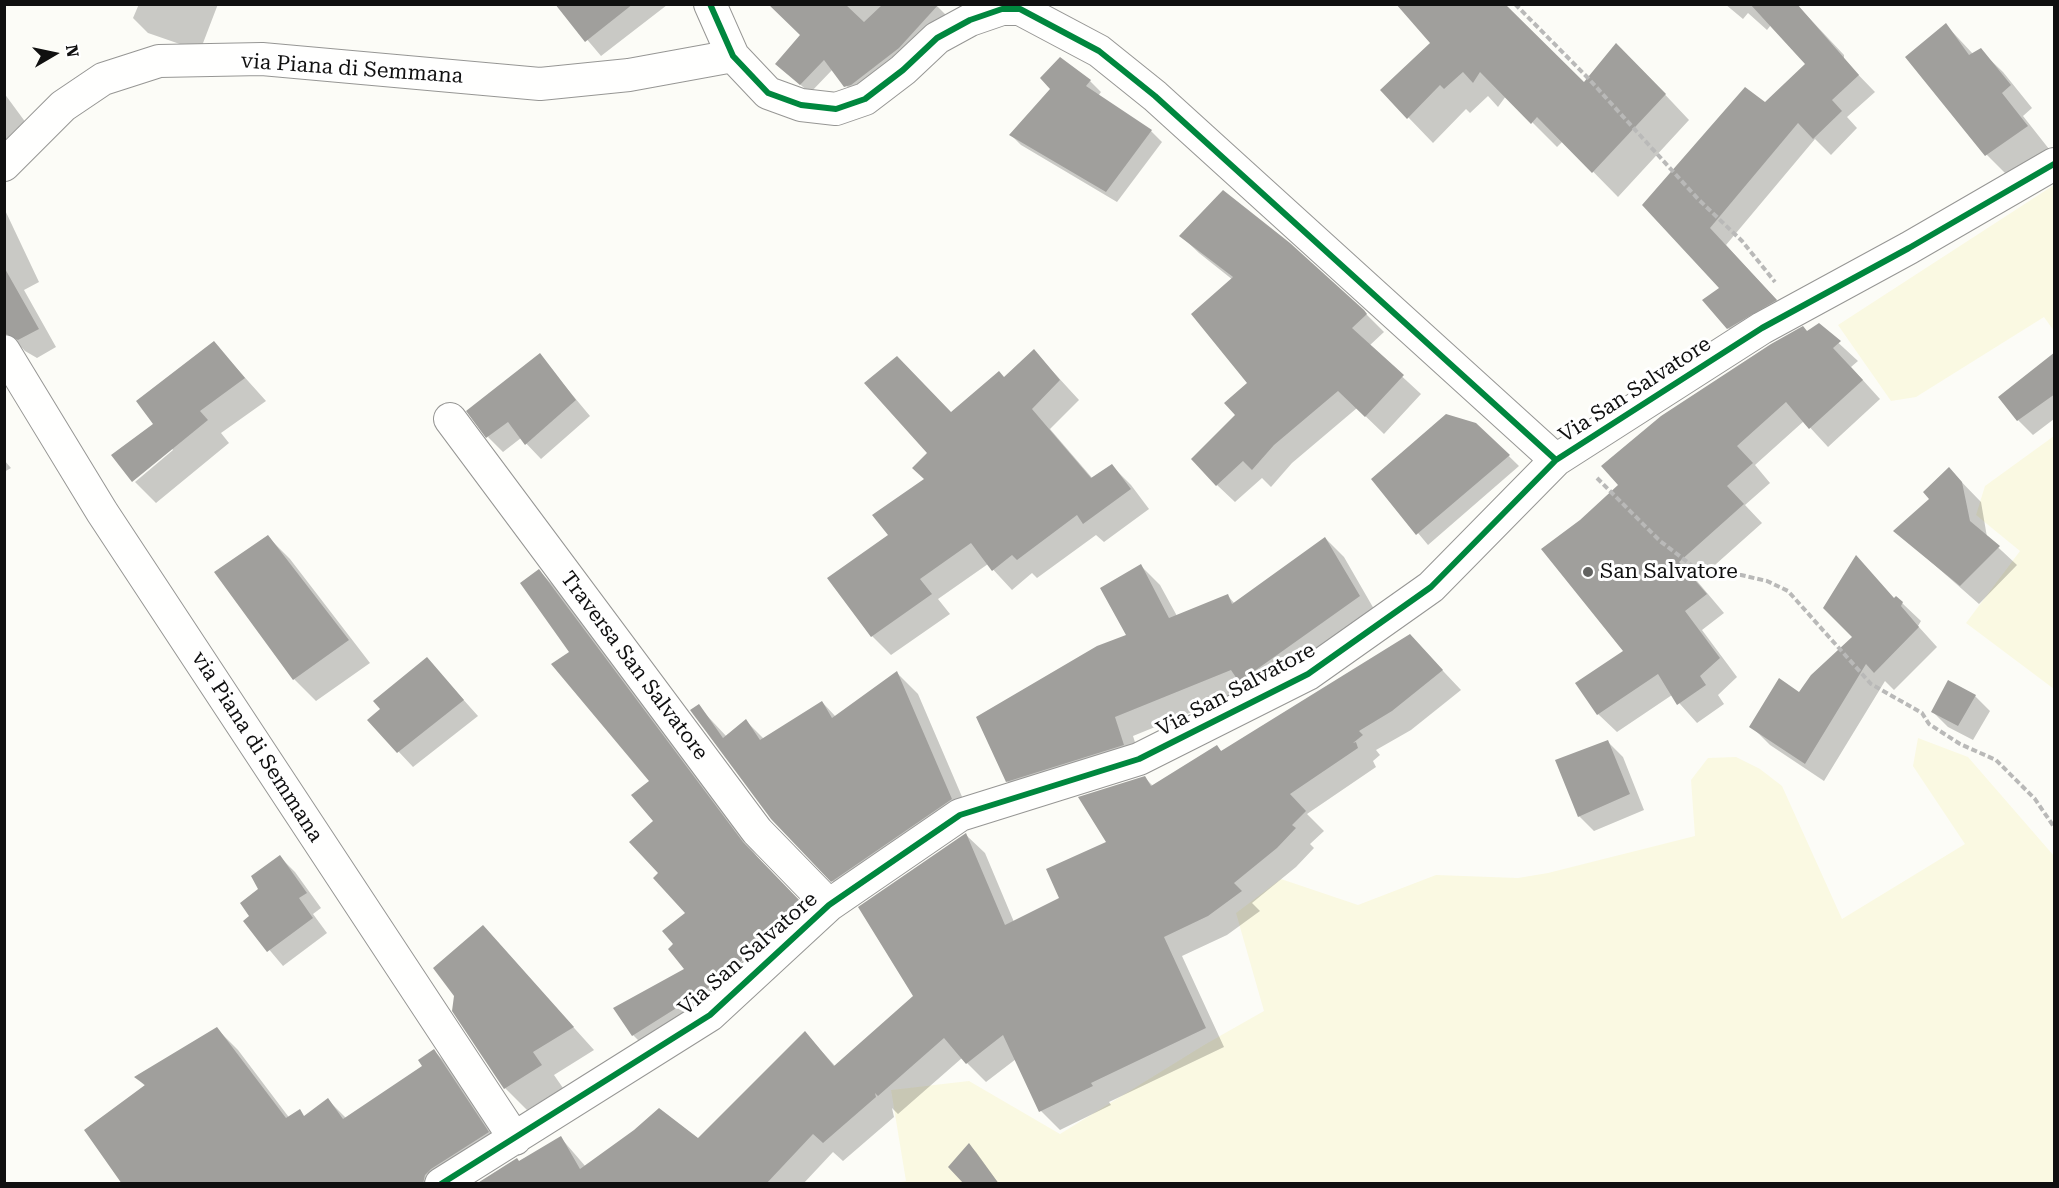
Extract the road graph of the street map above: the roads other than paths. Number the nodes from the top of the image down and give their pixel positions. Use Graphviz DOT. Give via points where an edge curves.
graph roads {
  1 [pos="710,4"];
  2 [pos="1023,7"];
  3 [pos="733,56"];
  4 [pos="2055,164"];
  5 [pos="4,165"];
  6 [pos="4,351"];
  7 [pos="450,419"];
  8 [pos="1563,455"];
  9 [pos="829,905"];
  10 [pos="515,1138"];
  11 [pos="441,1184"];
  1 -- 3 [label="street"];
  2 -- 3 [label="street" via="1002,9 970,20 937,38 865,99 836,109 801,105 768,93"];
  2 -- 8 [label="street" via="1099,51 1155,96"];
  3 -- 5 [label="street, via Piana di Semmana" via="629,75 540,84 262,59 159,61 95,84 63,106"];
  4 -- 8 [label="street, Via San Salvatore" via="1762,328"];
  6 -- 10 [label="street, via Piana di Semmana" via="102,512"];
  7 -- 9 [label="street, Traversa San Salvatore" via="757,831"];
  8 -- 9 [label="street, Via San Salvatore" via="1431,587 1308,674 1139,759 960,815"];
  9 -- 10 [label="street, Via San Salvatore" via="710,1015"];
  10 -- 11 [label="street, Via San Salvatore"];
}
